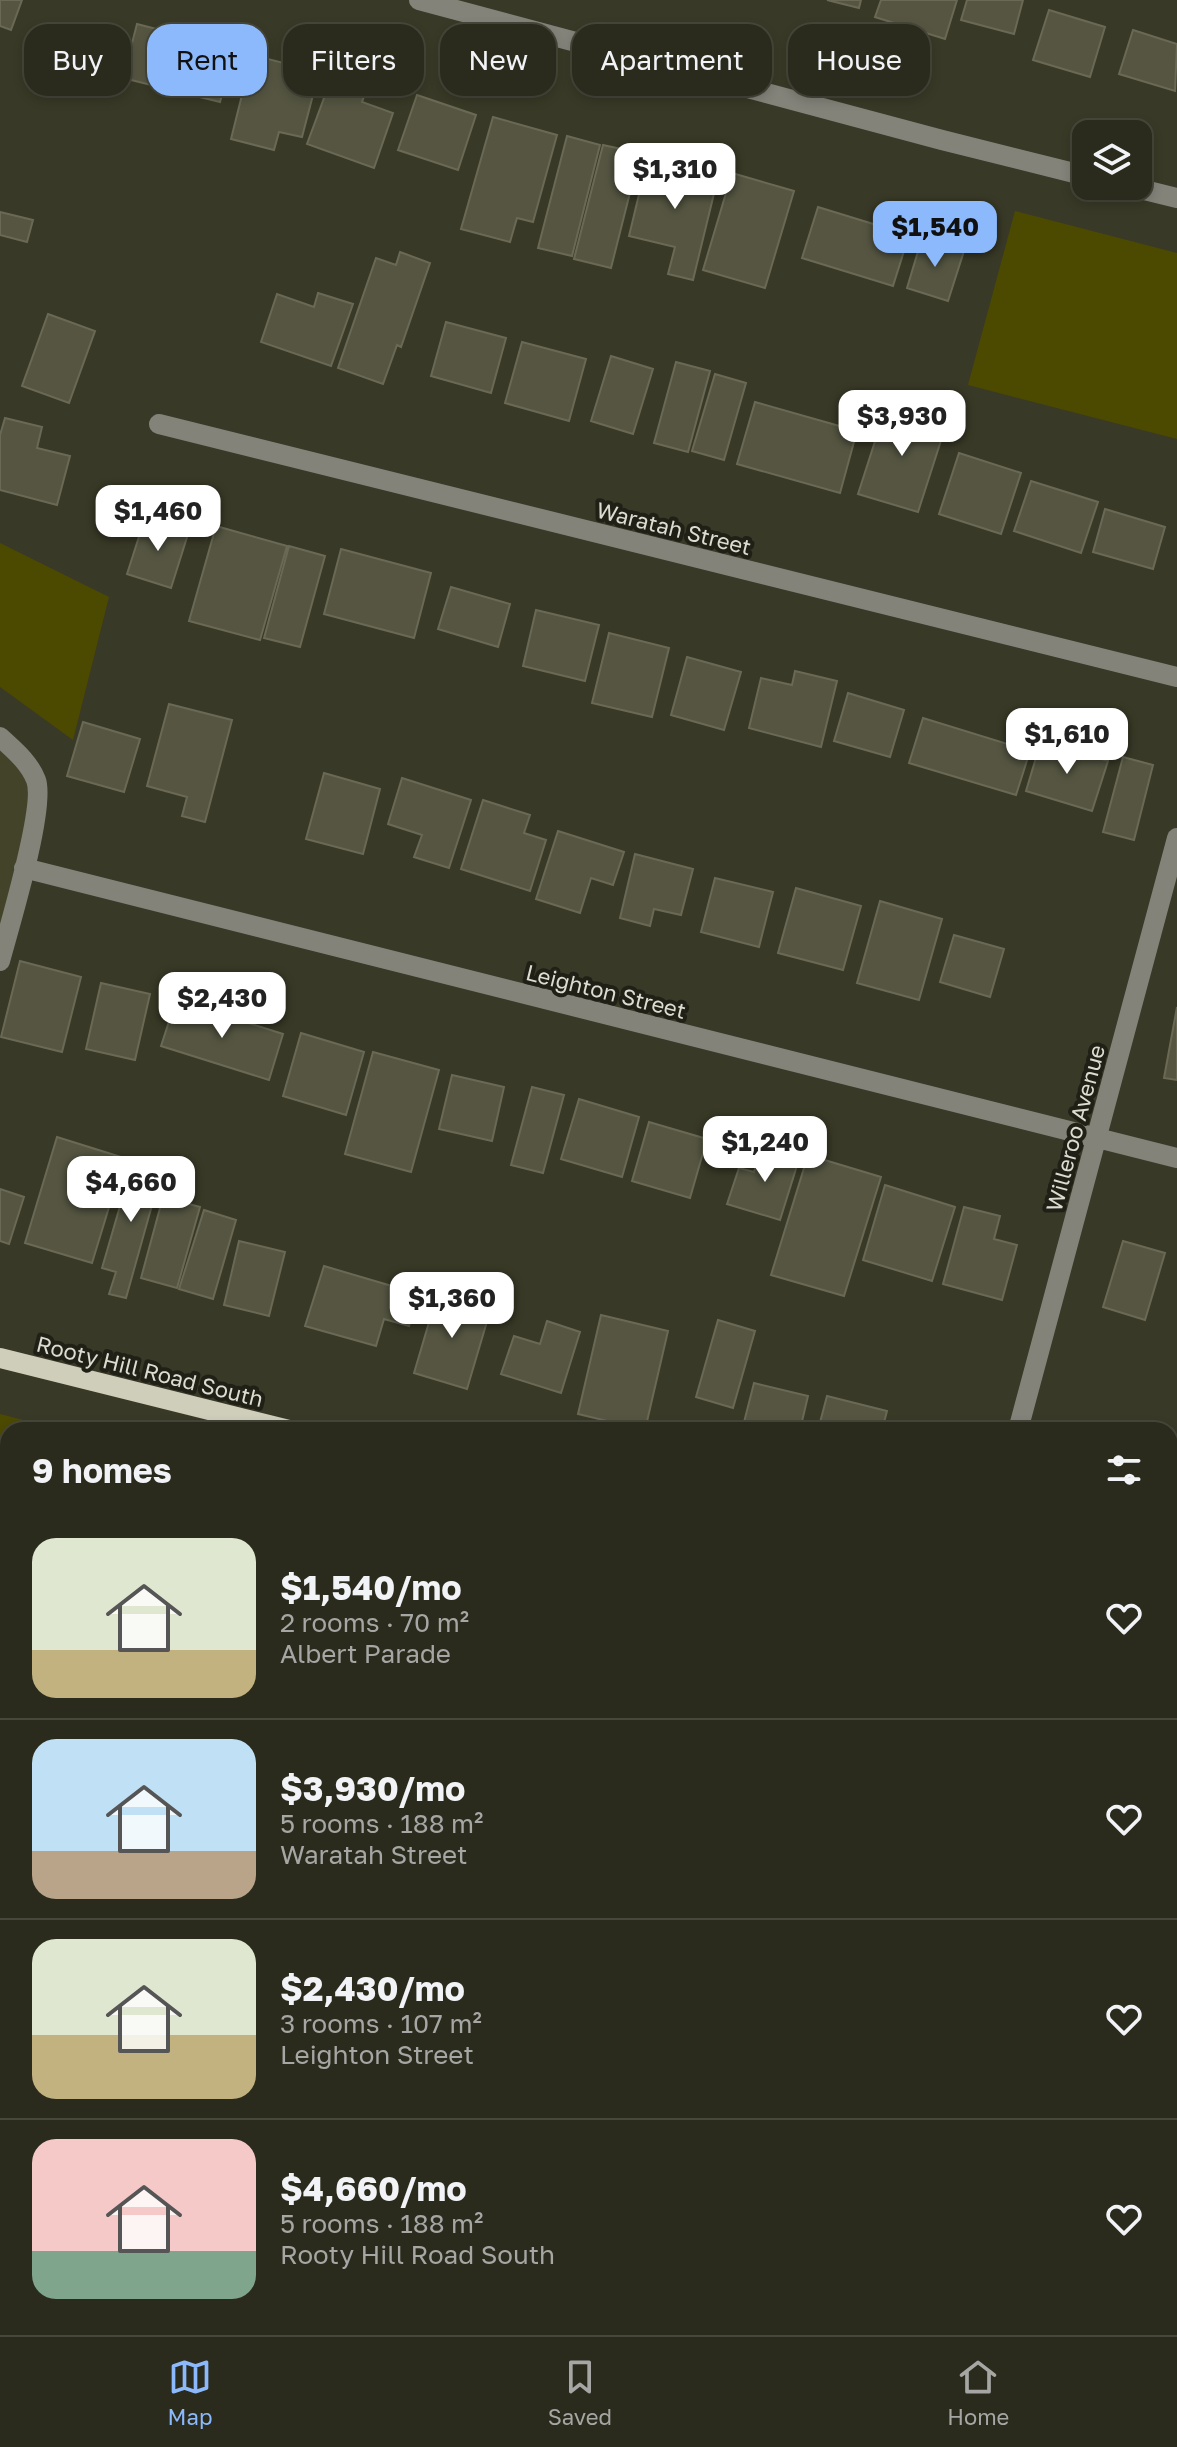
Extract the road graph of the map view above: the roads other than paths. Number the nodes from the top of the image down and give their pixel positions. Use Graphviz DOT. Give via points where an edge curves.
graph roads {
  1 [pos="419,0"];
  2 [pos="1072,172"];
  3 [pos="1152,192"];
  4 [pos="1177,198"];
  5 [pos="159,424"];
  6 [pos="1177,677"];
  7 [pos="0,737"];
  8 [pos="1177,838"];
  9 [pos="24,868"];
  10 [pos="0,961"];
  11 [pos="1096,1140"];
  12 [pos="1177,1158"];
  13 [pos="0,1358"];
  14 [pos="257,1422"];
  15 [pos="1020,1422"];
  1 -- 2 [label="street"];
  3 -- 4 [label="street"];
  5 -- 6 [label="street, Waratah Street"];
  7 -- 9 [label="street" via="37,782"];
  8 -- 11 [label="street, Willeroo Avenue"];
  9 -- 10 [label="street"];
  9 -- 11 [label="street, Leighton Street"];
  11 -- 12 [label="street, Leighton Street"];
  11 -- 15 [label="street, Willeroo Avenue"];
  13 -- 14 [label="main road, Rooty Hill Road South"];
}
